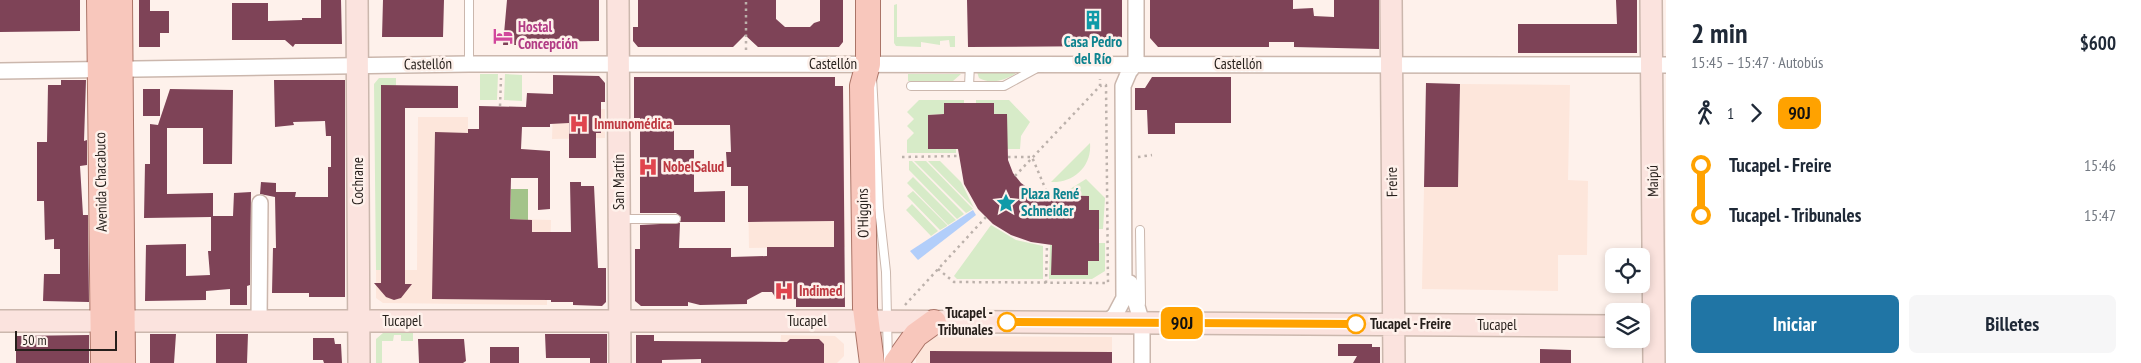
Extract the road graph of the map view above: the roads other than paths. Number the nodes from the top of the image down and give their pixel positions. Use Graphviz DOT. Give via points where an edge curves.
graph roads {
  1 [pos="99,0"];
  2 [pos="120,0"];
  3 [pos="357,0"];
  4 [pos="469,0"];
  5 [pos="618,0"];
  6 [pos="868,0"];
  7 [pos="1136,0"];
  8 [pos="1391,0"];
  9 [pos="1651,0"];
  10 [pos="1136,63"];
  11 [pos="469,64"];
  12 [pos="618,64"];
  13 [pos="868,64"];
  14 [pos="970,64"];
  15 [pos="1046,64"];
  16 [pos="1391,64"];
  17 [pos="357,66"];
  18 [pos="1659,66"];
  19 [pos="1101,70"];
  20 [pos="0,71"];
  21 [pos="110,71"];
  22 [pos="911,86"];
  23 [pos="970,86"];
  24 [pos="1123,86"];
  25 [pos="260,203"];
  26 [pos="676,219"];
  27 [pos="620,220"];
  28 [pos="1140,230"];
  29 [pos="1125,259"];
  30 [pos="885,317"];
  31 [pos="113,320"];
  32 [pos="0,321"];
  33 [pos="259,321"];
  34 [pos="359,321"];
  35 [pos="620,321"];
  36 [pos="934,322"];
  37 [pos="1106,323"];
  38 [pos="1142,323"];
  39 [pos="1394,324"];
  40 [pos="1605,326"];
  41 [pos="1654,326"];
  42 [pos="874,360"];
  43 [pos="103,363"];
  44 [pos="123,363"];
  45 [pos="360,363"];
  46 [pos="620,363"];
  47 [pos="896,363"];
  48 [pos="1142,363"];
  49 [pos="1394,363"];
  50 [pos="1654,363"];
  1 -- 21 [label="main road, Avenida Chacabuco"];
  2 -- 21 [label="main road, Avenida Chacabuco"];
  3 -- 17 [label="main road, Cochrane"];
  4 -- 11 [label="lane"];
  5 -- 12 [label="main road, San Martín"];
  6 -- 13 [label="main road, O'Higgins"];
  7 -- 10 [label="street"];
  8 -- 16 [label="main road, Freire"];
  9 -- 18 [label="main road, Maipú"];
  10 -- 16 [label="street, Castellón"];
  10 -- 19 [label="street, Castellón"];
  10 -- 24 [label="street"];
  11 -- 12 [label="street, Castellón"];
  11 -- 17 [label="street, Castellón"];
  12 -- 13 [label="street, Castellón"];
  12 -- 27 [label="main road, San Martín"];
  13 -- 14 [label="street, Castellón"];
  13 -- 30 [label="main road, O'Higgins" via="862,86"];
  14 -- 15 [label="street, Castellón"];
  14 -- 23 [label="lane"];
  15 -- 19 [label="street, Castellón"];
  15 -- 23 [label="lane" via="1005,85"];
  16 -- 18 [label="street, Castellón"];
  16 -- 39 [label="main road, Freire"];
  17 -- 21 [label="street, Castellón"];
  17 -- 34 [label="main road, Cochrane"];
  18 -- 41 [label="main road, Maipú"];
  19 -- 24 [label="street" via="1113,69"];
  20 -- 21 [label="street, Castellón"];
  21 -- 31 [label="main road, Avenida Chacabuco"];
  22 -- 23 [label="lane"];
  24 -- 29 [label="street"];
  25 -- 33 [label="street"];
  26 -- 27 [label="lane"];
  27 -- 35 [label="main road, San Martín"];
  28 -- 38 [label="lane"];
  29 -- 37 [label="street" via="1124,298 1115,316"];
  29 -- 38 [label="street"];
  30 -- 35 [label="main road, Tucapel"];
  30 -- 36 [label="main road, Tucapel"];
  30 -- 42 [label="main road, O'Higgins"];
  31 -- 32 [label="main road, Tucapel"];
  31 -- 33 [label="main road, Tucapel"];
  31 -- 43 [label="main road, Avenida Chacabuco"];
  31 -- 44 [label="main road, Avenida Chacabuco"];
  33 -- 34 [label="main road, Tucapel"];
  34 -- 35 [label="main road, Tucapel"];
  34 -- 45 [label="main road, Cochrane"];
  35 -- 46 [label="main road, San Martín"];
  36 -- 37 [label="main road, Tucapel"];
  36 -- 47 [label="main road" via="916,335"];
  37 -- 38 [label="main road, Tucapel"];
  38 -- 39 [label="main road, Tucapel"];
  38 -- 48 [label="street"];
  39 -- 40 [label="main road, Tucapel"];
  39 -- 49 [label="main road, Freire"];
  41 -- 50 [label="main road, Maipú"];
}
